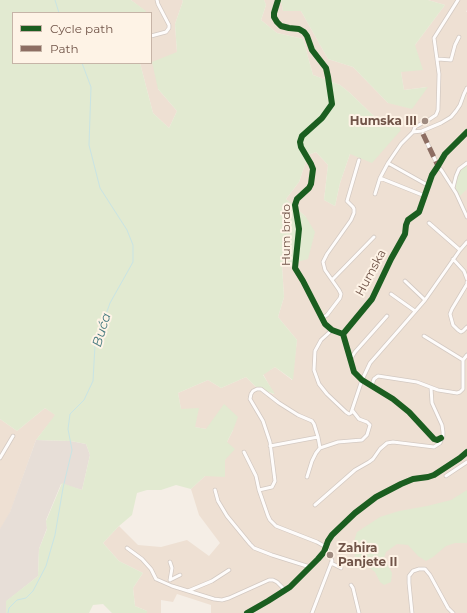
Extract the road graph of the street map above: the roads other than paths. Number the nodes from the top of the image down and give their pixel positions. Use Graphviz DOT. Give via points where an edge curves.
graph roads {
  1 [pos="157,0"];
  2 [pos="278,0"];
  3 [pos="458,0"];
  4 [pos="152,36"];
  5 [pos="459,37"];
  6 [pos="438,59"];
  7 [pos="467,88"];
  8 [pos="413,132"];
  9 [pos="467,132"];
  10 [pos="423,134"];
  11 [pos="359,160"];
  12 [pos="388,162"];
  13 [pos="467,163"];
  14 [pos="438,166"];
  15 [pos="380,178"];
  16 [pos="429,186"];
  17 [pos="453,188"];
  18 [pos="376,194"];
  19 [pos="424,196"];
  20 [pos="467,216"];
  21 [pos="429,223"];
  22 [pos="374,236"];
  23 [pos="467,242"];
  24 [pos="460,250"];
  25 [pos="453,259"];
  26 [pos="332,280"];
  27 [pos="467,280"];
  28 [pos="405,281"];
  29 [pos="391,294"];
  30 [pos="425,300"];
  31 [pos="415,311"];
  32 [pos="387,316"];
  33 [pos="322,318"];
  34 [pos="467,327"];
  35 [pos="332,330"];
  36 [pos="343,334"];
  37 [pos="424,336"];
  38 [pos="467,355"];
  39 [pos="350,360"];
  40 [pos="463,360"];
  41 [pos="362,380"];
  42 [pos="372,385"];
  43 [pos="431,388"];
  44 [pos="352,410"];
  45 [pos="13,436"];
  46 [pos="318,437"];
  47 [pos="441,438"];
  48 [pos="270,446"];
  49 [pos="320,448"];
  50 [pos="244,452"];
  51 [pos="467,452"];
  52 [pos="0,458"];
  53 [pos="467,462"];
  54 [pos="446,476"];
  55 [pos="307,477"];
  56 [pos="215,490"];
  57 [pos="259,490"];
  58 [pos="315,505"];
  59 [pos="326,546"];
  60 [pos="127,548"];
  61 [pos="170,562"];
  62 [pos="331,562"];
  63 [pos="310,567"];
  64 [pos="341,568"];
  65 [pos="229,570"];
  66 [pos="180,575"];
  67 [pos="170,580"];
  68 [pos="165,583"];
  69 [pos="351,585"];
  70 [pos="284,590"];
  71 [pos="188,591"];
  72 [pos="247,613"];
  73 [pos="312,613"];
  74 [pos="359,613"];
  75 [pos="412,613"];
  76 [pos="453,613"];
  1 -- 4 [label="street" via="169,28 166,32"];
  2 -- 33 [label="street, Hum brdo" via="274,17 281,26 304,32 312,50 326,68 331,91 332,104 322,118 302,136 300,142 313,170 309,188 297,199 295,205 299,229 295,268"];
  3 -- 6 [label="street" via="434,38"];
  5 -- 6 [label="street" via="451,60"];
  6 -- 8 [label="street" via="438,110 436,115 415,127"];
  7 -- 8 [label="street" via="460,105 451,117 422,131"];
  8 -- 12 [label="street"];
  9 -- 14 [label="street, Humska" via="445,154"];
  10 -- 14 [label="street"];
  11 -- 26 [label="street" via="347,201 353,207 354,213 324,262 325,270"];
  12 -- 15 [label="street"];
  12 -- 16 [label="street"];
  13 -- 17 [label="street" via="459,169"];
  14 -- 16 [label="street, Humska"];
  14 -- 17 [label="street"];
  15 -- 18 [label="street"];
  15 -- 19 [label="street"];
  16 -- 19 [label="street, Humska"];
  17 -- 20 [label="street"];
  19 -- 36 [label="street, Humska" via="419,212 408,220 405,234 372,299"];
  21 -- 24 [label="street"];
  22 -- 26 [label="street"];
  23 -- 24 [label="street"];
  24 -- 25 [label="street"];
  25 -- 27 [label="street" via="464,271"];
  25 -- 30 [label="street"];
  26 -- 33 [label="street" via="341,294 340,298"];
  27 -- 34 [label="street" via="450,314 453,325 458,330 461,332"];
  28 -- 30 [label="street"];
  29 -- 31 [label="street"];
  30 -- 31 [label="street"];
  31 -- 41 [label="street" via="370,363"];
  32 -- 39 [label="street"];
  33 -- 35 [label="street, Hum brdo"];
  35 -- 36 [label="street"];
  35 -- 44 [label="street" via="321,340 315,351 314,370 319,384 327,394 349,414"];
  36 -- 39 [label="street"];
  37 -- 40 [label="street"];
  38 -- 40 [label="street"];
  39 -- 41 [label="street" via="354,372"];
  40 -- 43 [label="street" via="463,389 460,392"];
  41 -- 42 [label="street"];
  41 -- 44 [label="street"];
  42 -- 43 [label="street" via="378,376 417,382"];
  42 -- 47 [label="street" via="409,412 434,439"];
  43 -- 47 [label="street" via="432,403 442,425"];
  44 -- 49 [label="street" via="359,419 370,425 367,435 362,440 338,442"];
  45 -- 52 [label="street"];
  46 -- 48 [label="street"];
  46 -- 48 [label="street" via="312,420 278,404 261,389 257,389 253,391 250,399 263,421"];
  46 -- 49 [label="street"];
  47 -- 58 [label="street" via="440,443 434,447 387,443 373,459 355,470"];
  48 -- 57 [label="street" via="275,481 272,487"];
  49 -- 55 [label="street"];
  50 -- 57 [label="street" via="256,476"];
  51 -- 59 [label="street" via="434,475 401,484 355,512 332,535"];
  53 -- 54 [label="street"];
  56 -- 63 [label="street" via="227,516 254,548"];
  57 -- 59 [label="street" via="268,516 274,524"];
  59 -- 62 [label="street"];
  59 -- 63 [label="street" via="324,552"];
  60 -- 68 [label="street" via="151,568 156,579"];
  61 -- 67 [label="street"];
  62 -- 64 [label="street"];
  62 -- 73 [label="street"];
  63 -- 70 [label="street"];
  65 -- 71 [label="street" via="212,581"];
  66 -- 67 [label="street"];
  67 -- 68 [label="street"];
  68 -- 71 [label="street"];
  69 -- 74 [label="street"];
  70 -- 71 [label="street" via="277,582 269,580 222,600"];
  70 -- 72 [label="street"];
  75 -- 76 [label="street" via="409,576 419,569 425,569 430,575"];
}
